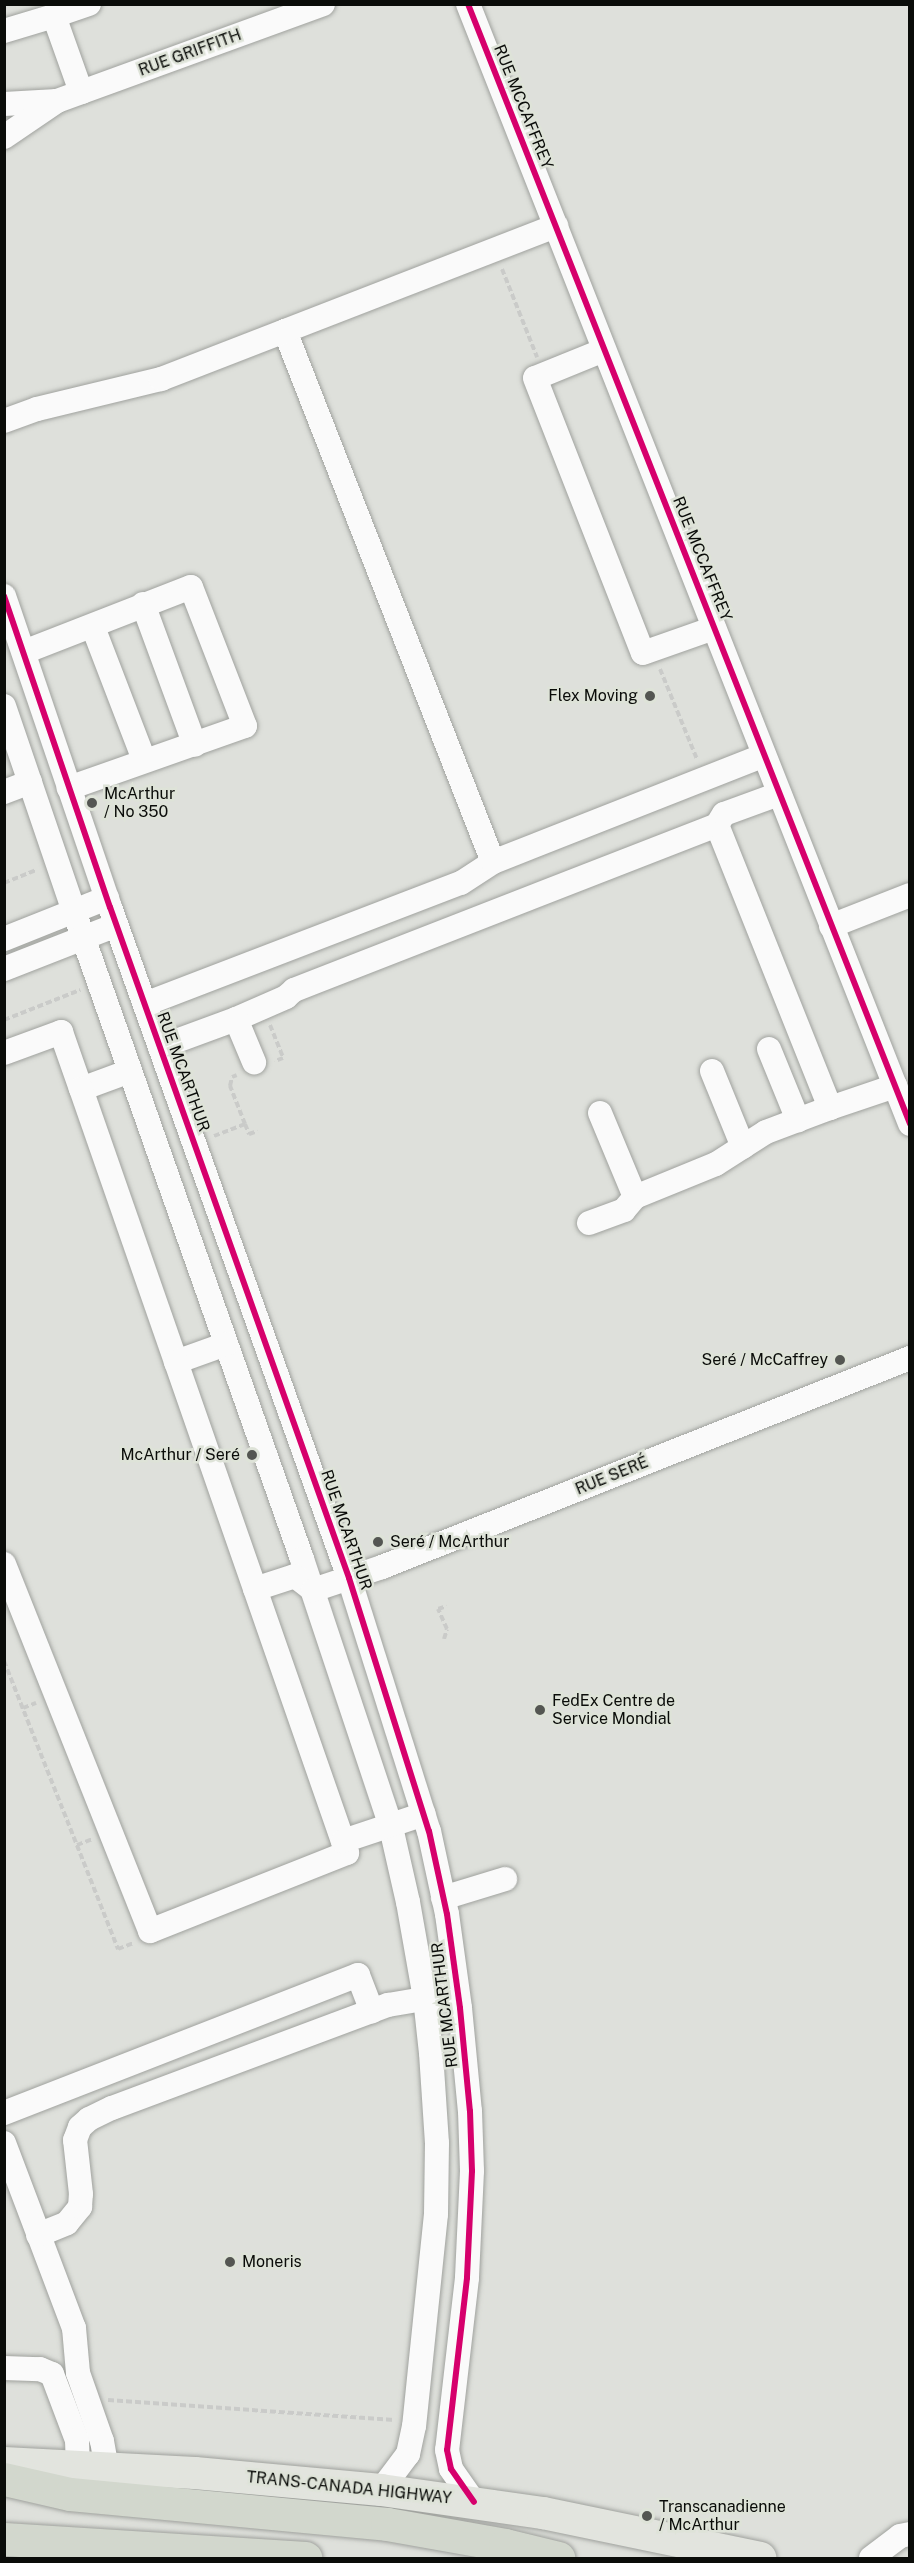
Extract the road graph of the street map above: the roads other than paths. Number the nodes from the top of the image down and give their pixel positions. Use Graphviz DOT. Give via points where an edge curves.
graph roads {
  1 [pos="88,4"];
  2 [pos="323,4"];
  3 [pos="468,4"];
  4 [pos="54,16"];
  5 [pos="4,31"];
  6 [pos="81,92"];
  7 [pos="57,101"];
  8 [pos="4,104"];
  9 [pos="4,136"];
  10 [pos="556,226"];
  11 [pos="285,331"];
  12 [pos="604,350"];
  13 [pos="4,421"];
  14 [pos="4,596"];
  15 [pos="143,604"];
  16 [pos="93,627"];
  17 [pos="714,628"];
  18 [pos="24,652"];
  19 [pos="4,706"];
  20 [pos="195,745"];
  21 [pos="764,755"];
  22 [pos="144,760"];
  23 [pos="30,782"];
  24 [pos="69,788"];
  25 [pos="4,792"];
  26 [pos="779,794"];
  27 [pos="717,825"];
  28 [pos="493,862"];
  29 [pos="909,895"];
  30 [pos="107,898"];
  31 [pos="74,912"];
  32 [pos="116,925"];
  33 [pos="831,926"];
  34 [pos="83,938"];
  35 [pos="4,939"];
  36 [pos="4,969"];
  37 [pos="145,1004"];
  38 [pos="236,1019"];
  39 [pos="160,1047"];
  40 [pos="769,1049"];
  41 [pos="4,1053"];
  42 [pos="254,1062"];
  43 [pos="130,1071"];
  44 [pos="712,1071"];
  45 [pos="895,1086"];
  46 [pos="81,1089"];
  47 [pos="830,1108"];
  48 [pos="600,1113"];
  49 [pos="798,1120"];
  50 [pos="909,1124"];
  51 [pos="742,1148"];
  52 [pos="635,1197"];
  53 [pos="589,1223"];
  54 [pos="226,1344"];
  55 [pos="909,1358"];
  56 [pos="176,1362"];
  57 [pos="4,1564"];
  58 [pos="349,1578"];
  59 [pos="255,1588"];
  60 [pos="313,1590"];
  61 [pos="424,1814"];
  62 [pos="390,1823"];
  63 [pos="343,1840"];
  64 [pos="505,1879"];
  65 [pos="443,1898"];
  66 [pos="458,1995"];
  67 [pos="425,1998"];
  68 [pos="372,2011"];
  69 [pos="4,2113"];
  70 [pos="4,2143"];
  71 [pos="436,2214"];
  72 [pos="472,2216"];
  73 [pos="38,2235"];
  74 [pos="4,2368"];
  75 [pos="4,2463"];
  76 [pos="93,2467"];
  77 [pos="4,2479"];
  78 [pos="381,2490"];
  79 [pos="474,2502"];
  80 [pos="909,2534"];
  81 [pos="4,2539"];
  82 [pos="305,2559"];
  83 [pos="558,2559"];
  84 [pos="760,2559"];
  85 [pos="871,2559"];
  1 -- 4 [label="street"];
  2 -- 6 [label="street, RUE GRIFFITH"];
  3 -- 10 [label="street, RUE MCCAFFREY"];
  4 -- 5 [label="street"];
  4 -- 6 [label="street"];
  6 -- 7 [label="street, RUE GRIFFITH"];
  7 -- 8 [label="street, RUE GRIFFITH"];
  7 -- 9 [label="street, RUE GRIFFITH"];
  10 -- 11 [label="street"];
  10 -- 12 [label="street, RUE MCCAFFREY"];
  11 -- 13 [label="street" via="161,378"];
  11 -- 28 [label="street"];
  12 -- 17 [label="street, RUE MCCAFFREY"];
  12 -- 17 [label="street" via="535,378 643,653"];
  14 -- 18 [label="street, RUE MCARTHUR"];
  15 -- 16 [label="street" via="103,619"];
  15 -- 20 [label="street"];
  15 -- 20 [label="street" via="191,586 245,726"];
  16 -- 18 [label="street"];
  16 -- 22 [label="street"];
  17 -- 21 [label="street, RUE MCCAFFREY"];
  18 -- 24 [label="street, RUE MCARTHUR"];
  19 -- 23 [label="street, RUE MCARTHUR"];
  20 -- 22 [label="street"];
  21 -- 26 [label="street, RUE MCCAFFREY"];
  21 -- 28 [label="street"];
  22 -- 24 [label="street"];
  23 -- 25 [label="street"];
  23 -- 31 [label="street, RUE MCARTHUR"];
  24 -- 30 [label="street, RUE MCARTHUR"];
  26 -- 27 [label="street" via="724,814"];
  26 -- 33 [label="street, RUE MCCAFFREY"];
  27 -- 38 [label="street" via="294,990"];
  27 -- 47 [label="street"];
  28 -- 37 [label="street" via="461,883"];
  29 -- 33 [label="street"];
  30 -- 31 [label="street"];
  30 -- 32 [label="street, RUE MCARTHUR"];
  31 -- 34 [label="street, RUE MCARTHUR"];
  31 -- 35 [label="street"];
  32 -- 34 [label="street"];
  32 -- 37 [label="street, RUE MCARTHUR"];
  33 -- 45 [label="street, RUE MCCAFFREY"];
  34 -- 36 [label="street"];
  34 -- 43 [label="street, RUE MCARTHUR"];
  37 -- 39 [label="street, RUE MCARTHUR"];
  38 -- 39 [label="street"];
  38 -- 42 [label="street"];
  39 -- 58 [label="street, RUE MCARTHUR"];
  40 -- 49 [label="street"];
  41 -- 46 [label="street" via="61,1032"];
  43 -- 46 [label="street"];
  43 -- 54 [label="street, RUE MCARTHUR"];
  44 -- 51 [label="street"];
  45 -- 47 [label="street"];
  45 -- 50 [label="street, RUE MCCAFFREY"];
  46 -- 56 [label="street"];
  47 -- 49 [label="street"];
  48 -- 52 [label="street"];
  49 -- 51 [label="street" via="766,1132"];
  51 -- 52 [label="street" via="716,1164"];
  52 -- 53 [label="street" via="624,1210"];
  54 -- 56 [label="street"];
  54 -- 60 [label="street, RUE MCARTHUR"];
  55 -- 58 [label="street, RUE SERÉ"];
  56 -- 59 [label="street"];
  57 -- 63 [label="street" via="150,1931 347,1853"];
  58 -- 60 [label="street, RUE SERÉ"];
  58 -- 61 [label="street, RUE MCARTHUR"];
  59 -- 60 [label="street" via="295,1576"];
  59 -- 63 [label="street"];
  60 -- 62 [label="street, RUE MCARTHUR"];
  61 -- 62 [label="street"];
  61 -- 65 [label="street, RUE MCARTHUR"];
  62 -- 63 [label="street"];
  62 -- 67 [label="street, RUE MCARTHUR"];
  64 -- 65 [label="street"];
  65 -- 66 [label="street, RUE MCARTHUR"];
  66 -- 67 [label="street"];
  66 -- 72 [label="street, RUE MCARTHUR" via="470,2111"];
  67 -- 68 [label="street" via="398,2001"];
  67 -- 71 [label="street, RUE MCARTHUR" via="435,2098"];
  68 -- 69 [label="street" via="358,1976"];
  68 -- 73 [label="street" via="84,2122 75,2140 80,2207 67,2223"];
  70 -- 73 [label="street"];
  71 -- 72 [label="street"];
  71 -- 78 [label="street, RUE MCARTHUR" via="414,2427 408,2454"];
  72 -- 79 [label="street, RUE MCARTHUR" via="447,2450 452,2469"];
  73 -- 76 [label="street" via="74,2328 78,2373 102,2441"];
  74 -- 76 [label="street" via="40,2369 52,2374 77,2440"];
  75 -- 76 [label="main road, TRANS-CANADA HIGHWAY"];
  76 -- 78 [label="main road, TRANS-CANADA HIGHWAY"];
  77 -- 83 [label="highway" via="70,2494 387,2524 495,2543"];
  78 -- 79 [label="main road, TRANS-CANADA HIGHWAY"];
  79 -- 84 [label="main road, TRANS-CANADA HIGHWAY" via="620,2528"];
  80 -- 85 [label="street" via="883,2547"];
  81 -- 82 [label="highway"];
}
